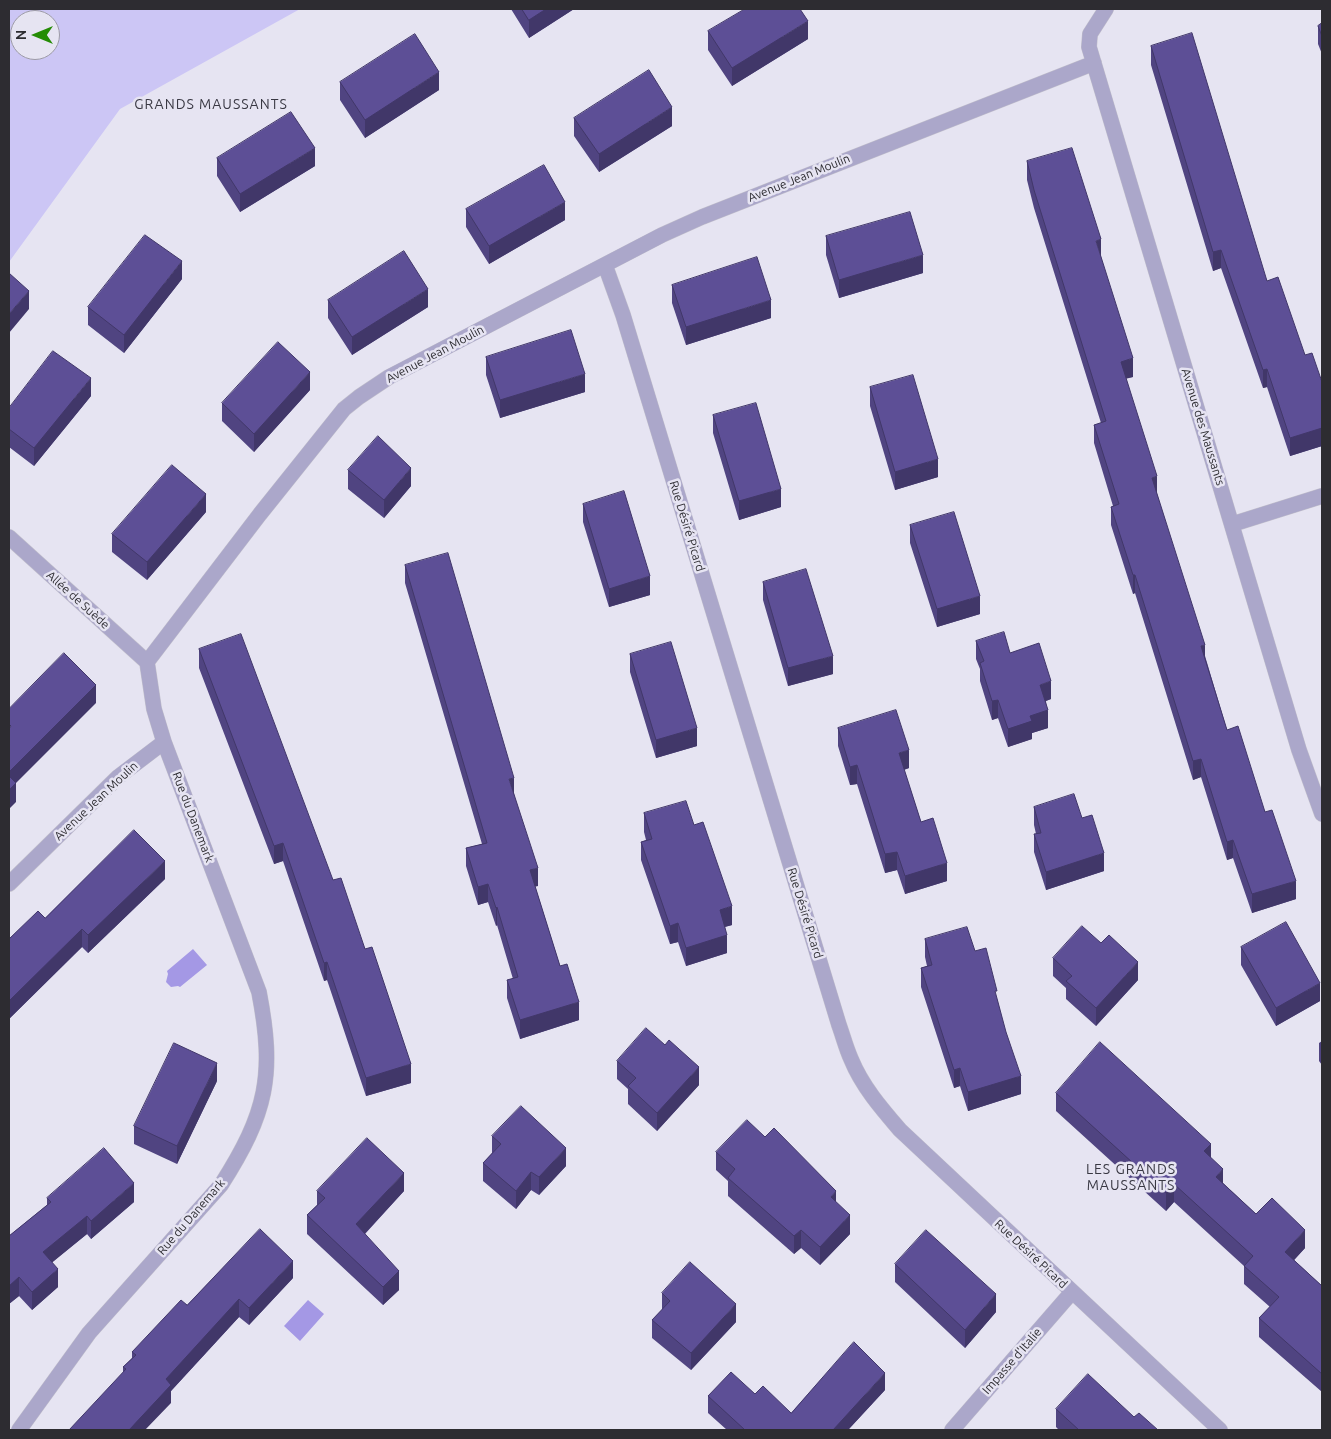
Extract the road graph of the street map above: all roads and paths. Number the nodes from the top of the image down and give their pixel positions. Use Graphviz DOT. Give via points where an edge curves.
graph roads {
  1 [pos="1106,9"];
  2 [pos="1094,64"];
  3 [pos="605,265"];
  4 [pos="1322,496"];
  5 [pos="1233,524"];
  6 [pos="9,537"];
  7 [pos="147,662"];
  8 [pos="164,742"];
  9 [pos="1322,814"];
  10 [pos="9,884"];
  11 [pos="1072,1292"];
  12 [pos="19,1430"];
  13 [pos="952,1430"];
  14 [pos="1220,1430"];
  1 -- 2 [label="street, Avenue des Maussants" via="1090,38 1089,48"];
  2 -- 3 [label="street, Avenue Jean Moulin" via="702,217"];
  2 -- 5 [label="street, Avenue des Maussants"];
  3 -- 7 [label="street, Avenue Jean Moulin" via="389,377 344,409"];
  3 -- 11 [label="street, Rue Désiré Picard" via="851,1059 878,1105 900,1130"];
  4 -- 5 [label="street"];
  5 -- 9 [label="street, Avenue des Maussants" via="1299,750"];
  6 -- 7 [label="street, Allée de Suède"];
  7 -- 8 [label="street" via="154,709"];
  8 -- 10 [label="street, Avenue Jean Moulin" via="118,777"];
  8 -- 12 [label="street, Rue du Danemark" via="259,992 268,1055 265,1090 257,1120 221,1185 89,1333"];
  11 -- 13 [label="street, Impasse d'Italie"];
  11 -- 14 [label="street, Rue Désiré Picard"];
}
